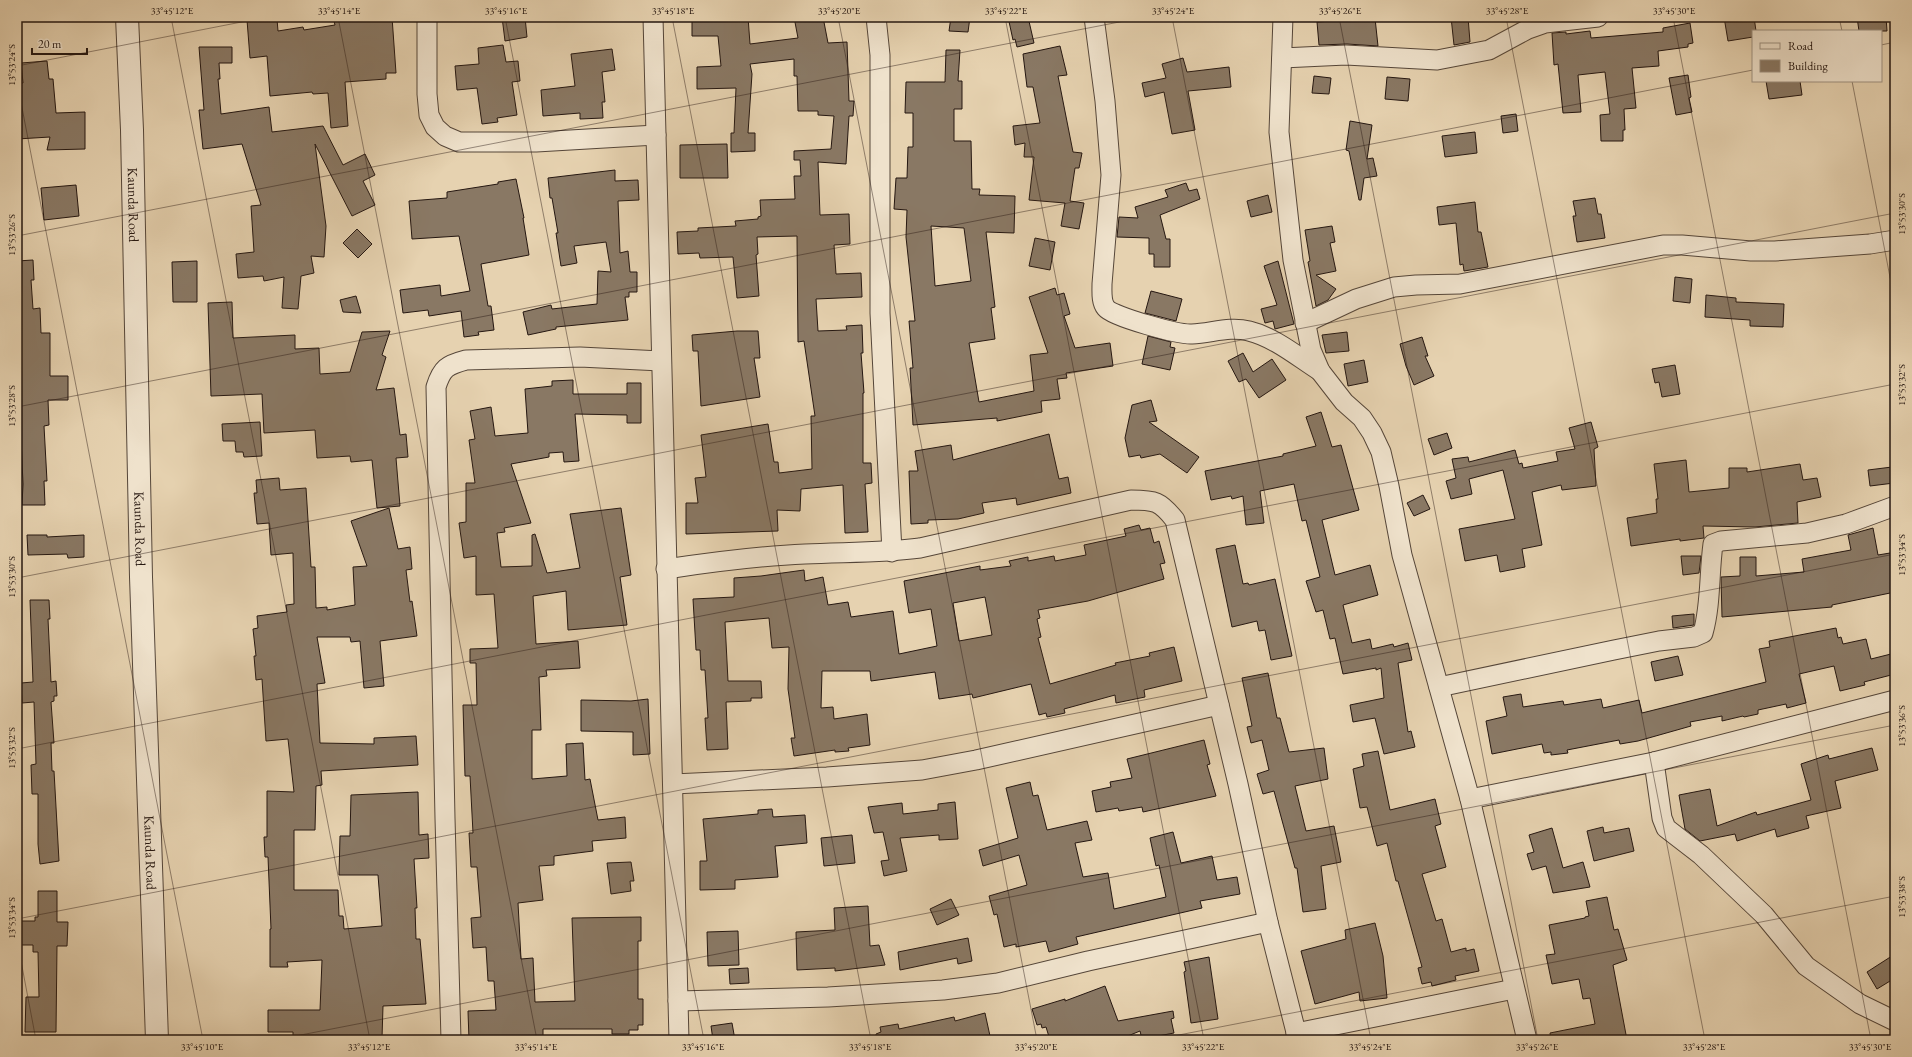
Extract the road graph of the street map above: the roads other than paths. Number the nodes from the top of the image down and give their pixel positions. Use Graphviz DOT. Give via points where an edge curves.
graph roads {
  1 [pos="128,17"];
  2 [pos="427,17"];
  3 [pos="653,17"];
  4 [pos="876,17"];
  5 [pos="1094,17"];
  6 [pos="1283,17"];
  7 [pos="1598,17"];
  8 [pos="1545,20"];
  9 [pos="1282,58"];
  10 [pos="656,135"];
  11 [pos="1895,240"];
  12 [pos="1305,323"];
  13 [pos="661,361"];
  14 [pos="1320,371"];
  15 [pos="1895,506"];
  16 [pos="892,552"];
  17 [pos="666,569"];
  18 [pos="1439,687"];
  19 [pos="1895,700"];
  20 [pos="1218,705"];
  21 [pos="1654,762"];
  22 [pos="673,784"];
  23 [pos="1470,799"];
  24 [pos="1268,922"];
  25 [pos="1514,989"];
  26 [pos="678,1001"];
  27 [pos="1895,1021"];
  28 [pos="1297,1037"];
  29 [pos="157,1040"];
  30 [pos="451,1040"];
  31 [pos="678,1040"];
  32 [pos="1527,1040"];
  1 -- 29 [label="street, Kaunda Road" via="141,577"];
  2 -- 10 [label="street" via="429,114 435,127 445,136 459,142 536,142"];
  3 -- 10 [label="street"];
  4 -- 16 [label="street" via="880,55 880,313"];
  5 -- 14 [label="street" via="1111,175 1102,284 1105,308 1113,314 1136,322 1191,335 1230,329 1261,334 1276,341"];
  6 -- 9 [label="street"];
  7 -- 8 [label="street"];
  8 -- 9 [label="street" via="1489,50 1437,60 1346,55"];
  9 -- 12 [label="street" via="1279,132 1293,260"];
  10 -- 13 [label="street"];
  11 -- 12 [label="street" via="1775,251 1662,246 1460,284 1394,287 1356,299"];
  12 -- 14 [label="street" via="1311,350"];
  13 -- 17 [label="street"];
  13 -- 30 [label="street" via="580,357 466,360 450,365 440,374 436,387"];
  14 -- 18 [label="street" via="1344,402 1362,418 1381,452 1402,555"];
  15 -- 18 [label="street" via="1846,524 1808,533 1721,540 1713,544 1707,618 1703,633 1698,635"];
  16 -- 17 [label="street" via="742,558"];
  16 -- 20 [label="street" via="920,548 1131,500 1148,500 1164,506 1175,520"];
  17 -- 22 [label="street"];
  18 -- 23 [label="street"];
  19 -- 21 [label="street"];
  20 -- 22 [label="street" via="922,770"];
  20 -- 24 [label="street"];
  21 -- 23 [label="street"];
  21 -- 27 [label="street" via="1662,818 1666,828 1701,855 1764,916 1806,966 1860,1004"];
  22 -- 26 [label="street"];
  23 -- 25 [label="street"];
  24 -- 26 [label="street" via="998,983 943,990 828,997"];
  24 -- 28 [label="street"];
  25 -- 28 [label="street"];
  25 -- 32 [label="street"];
  26 -- 31 [label="street"];
}
